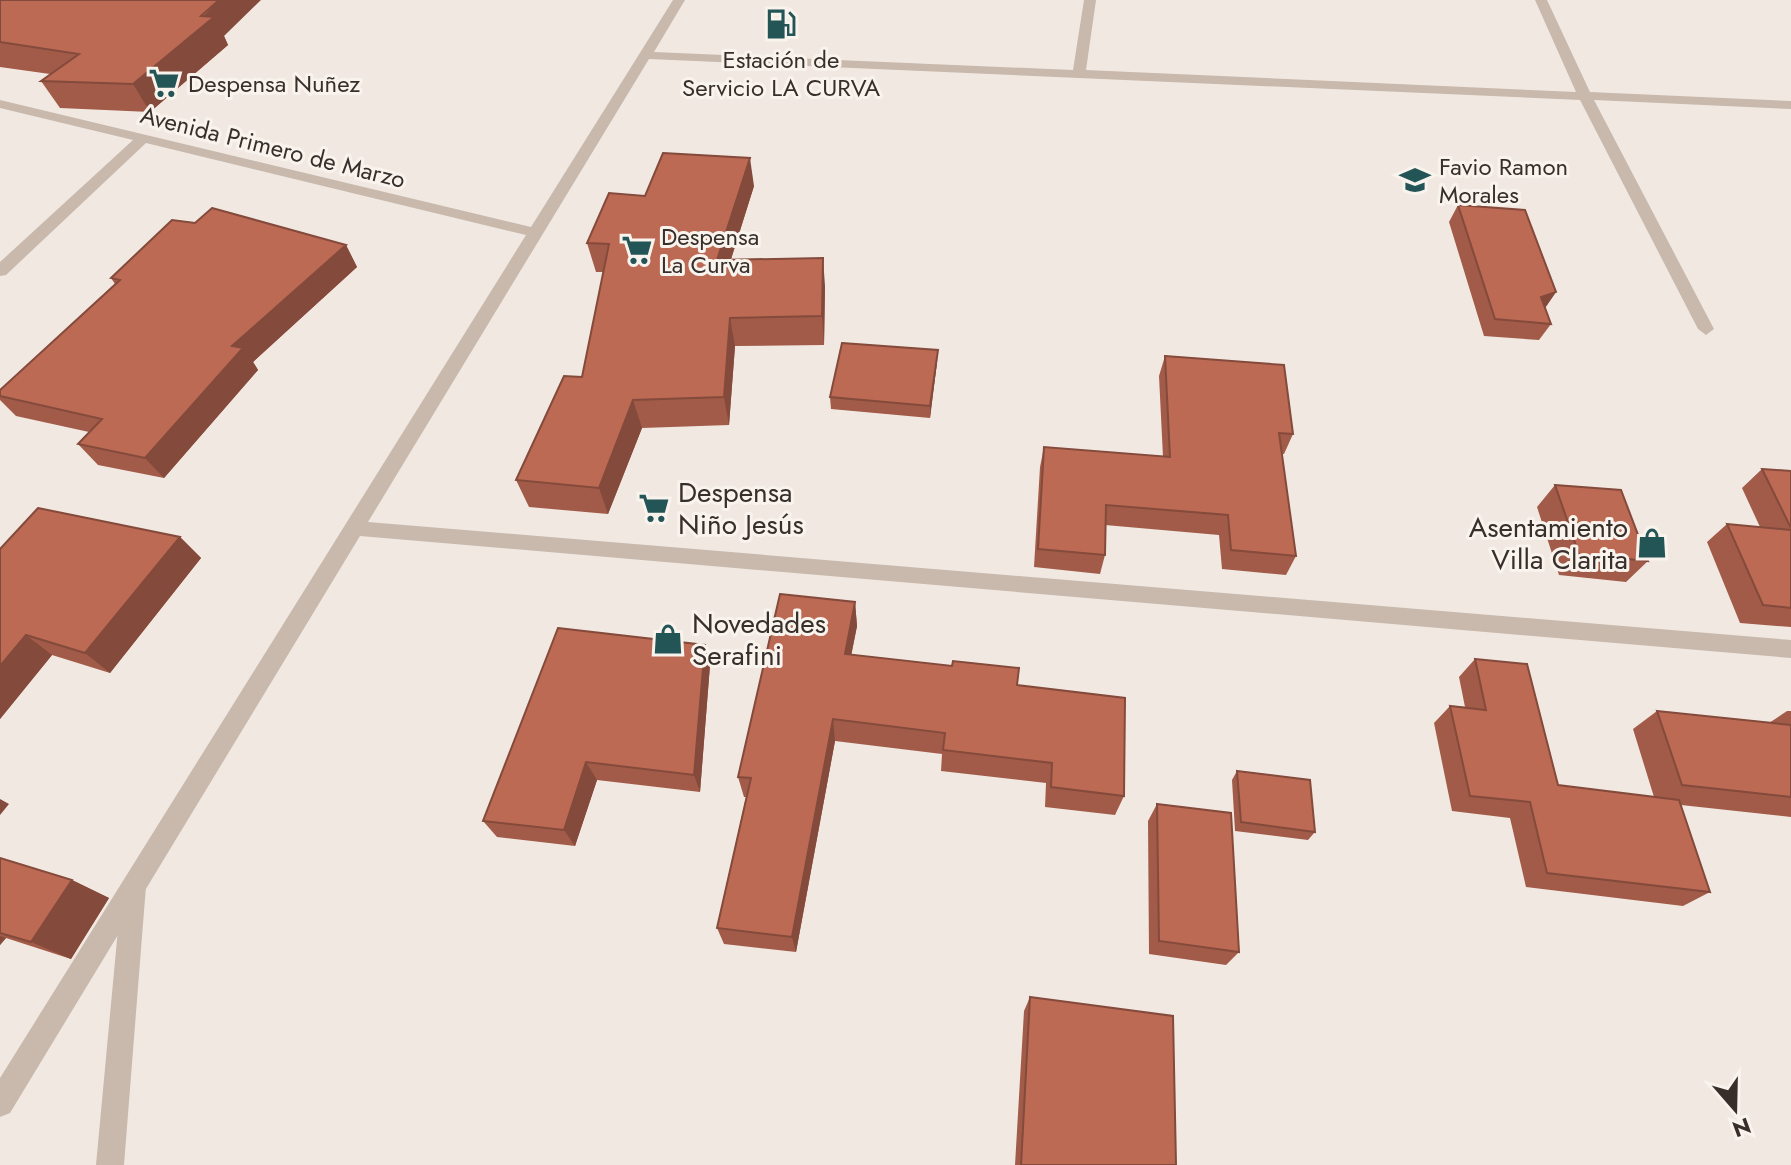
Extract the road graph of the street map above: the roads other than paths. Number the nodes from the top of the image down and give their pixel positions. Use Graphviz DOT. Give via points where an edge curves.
graph roads {
  1 [pos="679,0"];
  2 [pos="1090,0"];
  3 [pos="1541,0"];
  4 [pos="645,55"];
  5 [pos="1079,74"];
  6 [pos="1585,96"];
  7 [pos="0,104"];
  8 [pos="1791,105"];
  9 [pos="144,138"];
  10 [pos="536,233"];
  11 [pos="0,271"];
  12 [pos="1706,329"];
  13 [pos="354,528"];
  14 [pos="1791,649"];
  15 [pos="134,884"];
  16 [pos="0,1103"];
  17 [pos="110,1165"];
  1 -- 4 [label="street"];
  2 -- 5 [label="street"];
  3 -- 6 [label="street"];
  4 -- 5 [label="street"];
  4 -- 10 [label="street"];
  5 -- 6 [label="street"];
  6 -- 8 [label="street"];
  6 -- 12 [label="street"];
  7 -- 9 [label="street, Avenida Primero de Marzo"];
  9 -- 10 [label="street, Avenida Primero de Marzo"];
  9 -- 11 [label="street"];
  10 -- 13 [label="street"];
  13 -- 14 [label="street"];
  13 -- 15 [label="street"];
  15 -- 16 [label="street"];
  15 -- 17 [label="street"];
}
